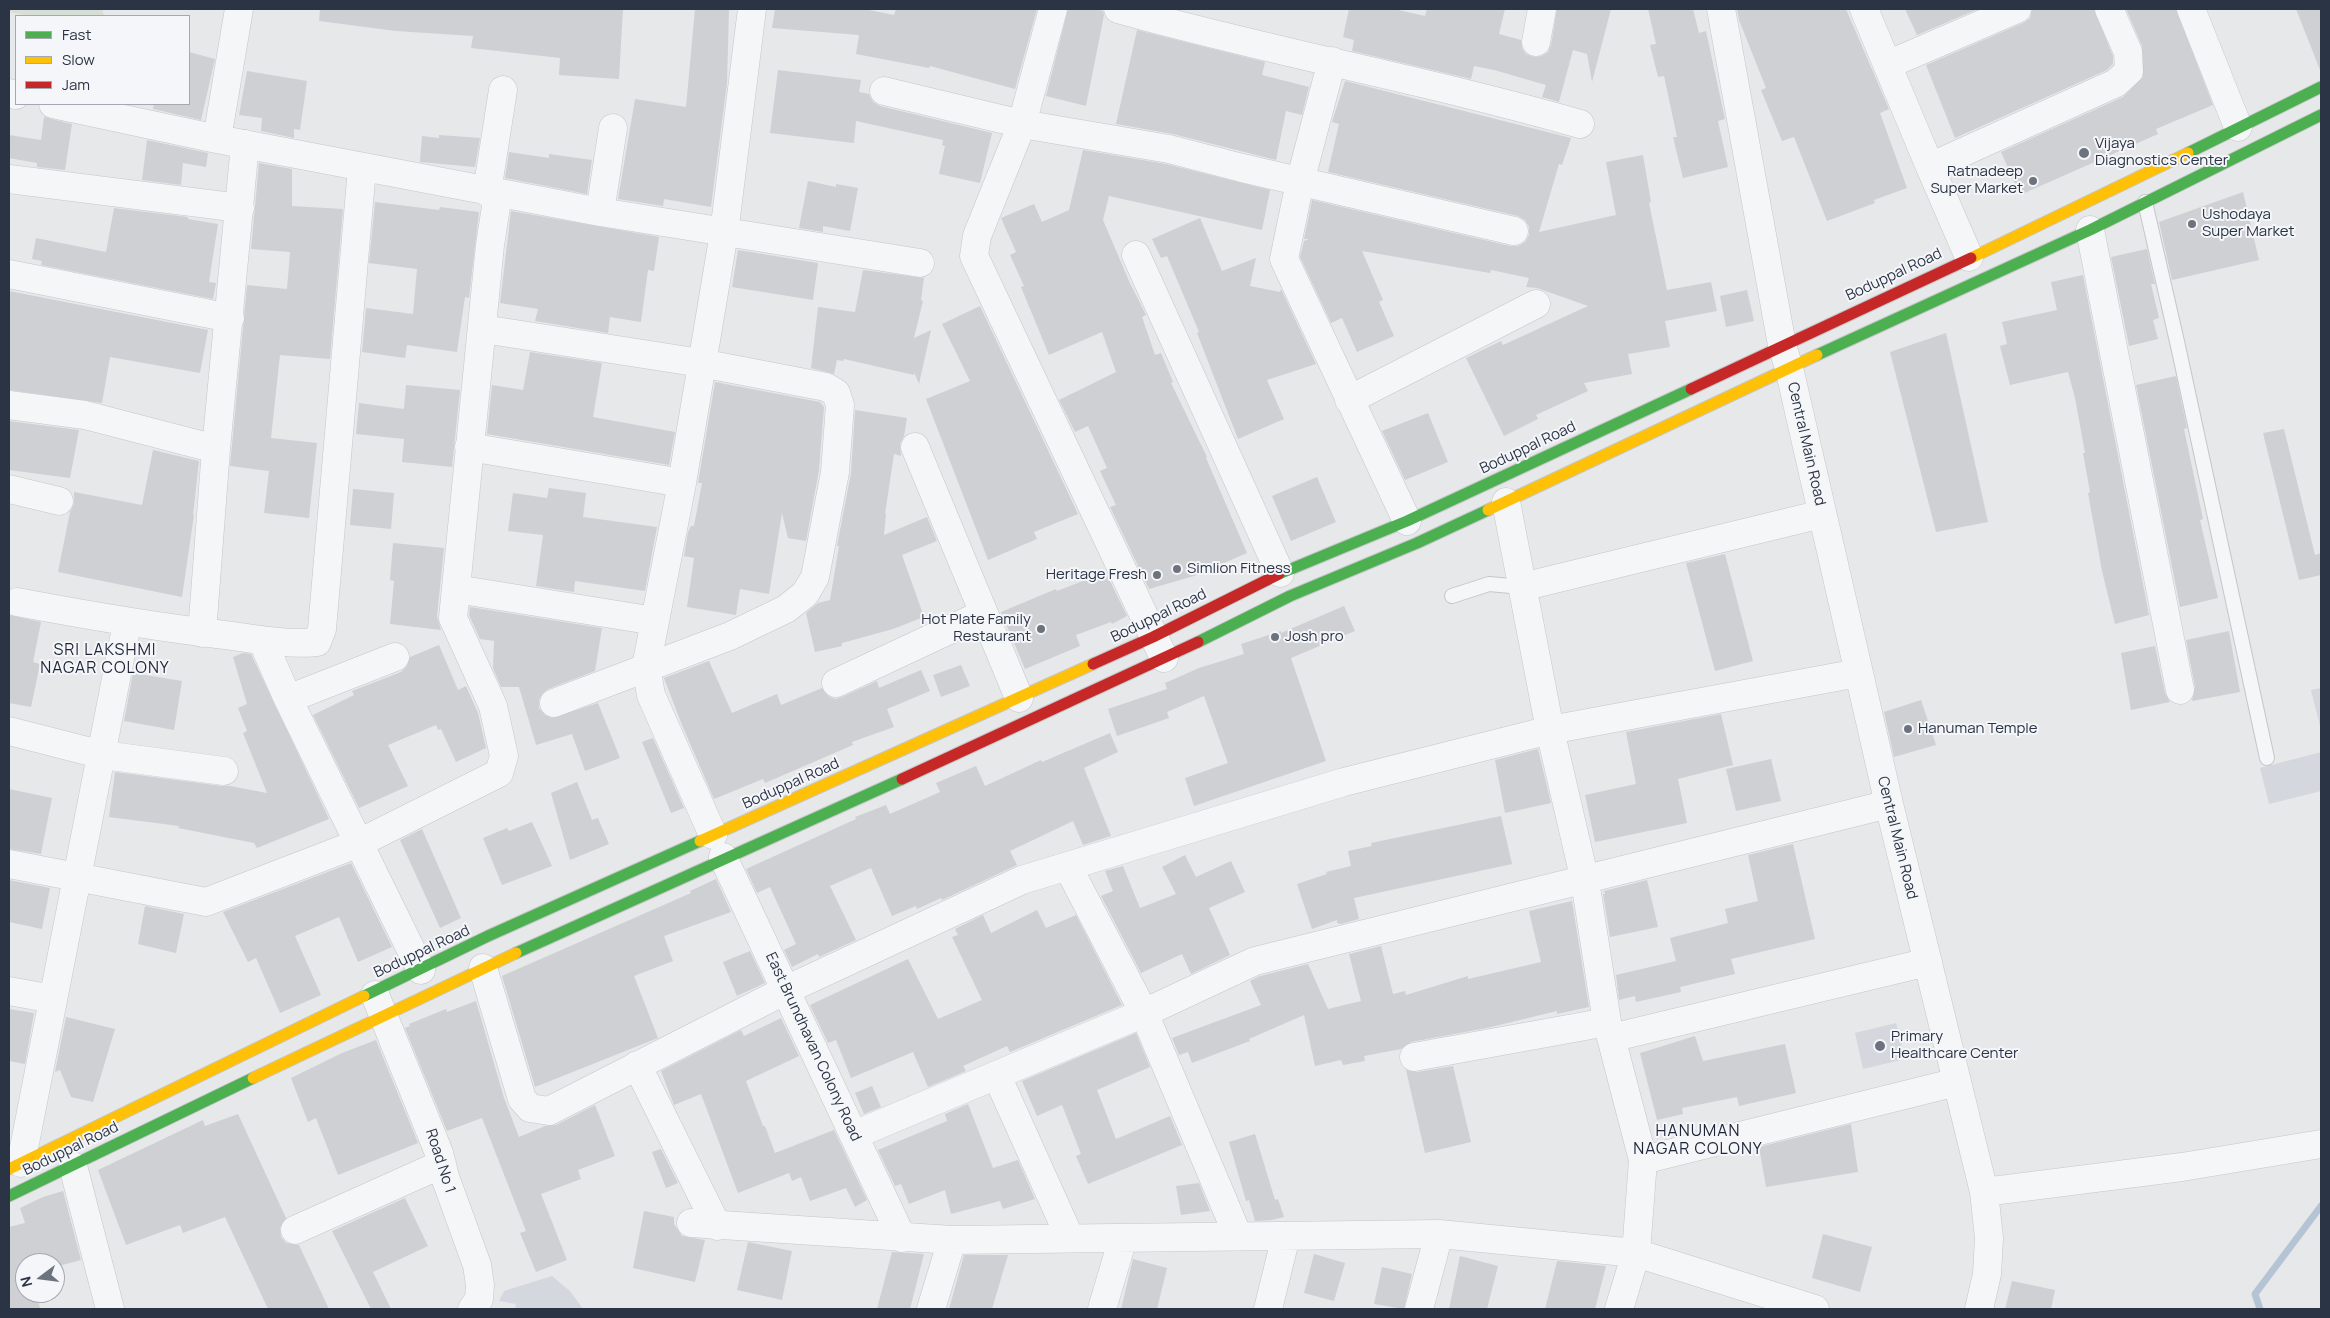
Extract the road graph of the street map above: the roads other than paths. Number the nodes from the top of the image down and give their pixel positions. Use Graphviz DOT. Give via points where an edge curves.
graph roads {
  1 [pos="239,9"];
  2 [pos="752,9"];
  3 [pos="1053,9"];
  4 [pos="1118,9"];
  5 [pos="1542,9"];
  6 [pos="1721,9"];
  7 [pos="1864,9"];
  8 [pos="2017,9"];
  9 [pos="2109,9"];
  10 [pos="2191,9"];
  11 [pos="1536,42"];
  12 [pos="1332,62"];
  13 [pos="1887,65"];
  14 [pos="2321,87"];
  15 [pos="503,90"];
  16 [pos="884,91"];
  17 [pos="58,105"];
  18 [pos="2321,115"];
  19 [pos="1022,124"];
  20 [pos="1580,124"];
  21 [pos="2238,127"];
  22 [pos="613,128"];
  23 [pos="217,139"];
  24 [pos="245,144"];
  25 [pos="1930,166"];
  26 [pos="362,168"];
  27 [pos="9,179"];
  28 [pos="1300,182"];
  29 [pos="492,193"];
  30 [pos="2145,202"];
  31 [pos="240,208"];
  32 [pos="600,212"];
  33 [pos="2090,230"];
  34 [pos="1514,231"];
  35 [pos="724,233"];
  36 [pos="1136,255"];
  37 [pos="1969,257"];
  38 [pos="920,264"];
  39 [pos="9,274"];
  40 [pos="1536,304"];
  41 [pos="230,318"];
  42 [pos="483,329"];
  43 [pos="1785,356"];
  44 [pos="701,363"];
  45 [pos="1349,400"];
  46 [pos="9,405"];
  47 [pos="469,447"];
  48 [pos="915,447"];
  49 [pos="216,449"];
  50 [pos="682,483"];
  51 [pos="9,489"];
  52 [pos="59,500"];
  53 [pos="1506,502"];
  54 [pos="1822,514"];
  55 [pos="1407,520"];
  56 [pos="1280,574"];
  57 [pos="1522,587"];
  58 [pos="456,589"];
  59 [pos="1452,596"];
  60 [pos="17,602"];
  61 [pos="983,614"];
  62 [pos="655,621"];
  63 [pos="127,623"];
  64 [pos="202,633"];
  65 [pos="262,640"];
  66 [pos="1159,648"];
  67 [pos="395,657"];
  68 [pos="646,667"];
  69 [pos="1858,673"];
  70 [pos="836,683"];
  71 [pos="2180,690"];
  72 [pos="1019,698"];
  73 [pos="288,699"];
  74 [pos="554,703"];
  75 [pos="1550,730"];
  76 [pos="9,731"];
  77 [pos="103,755"];
  78 [pos="2267,758"];
  79 [pos="224,771"];
  80 [pos="1889,804"];
  81 [pos="358,843"];
  82 [pos="718,846"];
  83 [pos="9,864"];
  84 [pos="1068,867"];
  85 [pos="77,877"];
  86 [pos="1585,881"];
  87 [pos="1928,962"];
  88 [pos="483,968"];
  89 [pos="421,970"];
  90 [pos="786,990"];
  91 [pos="9,991"];
  92 [pos="52,999"];
  93 [pos="379,1003"];
  94 [pos="1144,1012"];
  95 [pos="1609,1030"];
  96 [pos="1414,1057"];
  97 [pos="637,1065"];
  98 [pos="997,1076"];
  99 [pos="1957,1082"];
  100 [pos="854,1135"];
  101 [pos="2321,1144"];
  102 [pos="1643,1160"];
  103 [pos="442,1164"];
  104 [pos="15,1166"];
  105 [pos="73,1166"];
  106 [pos="1984,1192"];
  107 [pos="9,1196"];
  108 [pos="691,1223"];
  109 [pos="718,1226"];
  110 [pos="295,1230"];
  111 [pos="1439,1234"];
  112 [pos="1238,1236"];
  113 [pos="1286,1236"];
  114 [pos="902,1238"];
  115 [pos="1070,1238"];
  116 [pos="1123,1238"];
  117 [pos="952,1240"];
  118 [pos="1636,1253"];
  119 [pos="110,1309"];
  120 [pos="472,1309"];
  121 [pos="931,1309"];
  122 [pos="1102,1309"];
  123 [pos="1268,1309"];
  124 [pos="1419,1309"];
  125 [pos="1620,1309"];
  126 [pos="1815,1309"];
  127 [pos="1979,1309"];
  1 -- 23 [label="street"];
  2 -- 35 [label="street"];
  3 -- 19 [label="street"];
  4 -- 12 [label="street" via="1204,33"];
  5 -- 11 [label="street"];
  6 -- 43 [label="street, Central Main Road"];
  7 -- 13 [label="street"];
  8 -- 13 [label="street"];
  9 -- 25 [label="street" via="2128,52 2130,71 2116,83"];
  10 -- 21 [label="street"];
  12 -- 20 [label="street"];
  12 -- 28 [label="street"];
  13 -- 25 [label="street"];
  14 -- 21 [label="street, Boduppal Road"];
  15 -- 29 [label="street"];
  16 -- 19 [label="street"];
  17 -- 23 [label="street"];
  18 -- 30 [label="street, Boduppal Road"];
  19 -- 28 [label="street" via="1169,149"];
  19 -- 66 [label="street" via="977,236 974,256"];
  21 -- 37 [label="street, Boduppal Road" via="2090,202"];
  22 -- 32 [label="street"];
  23 -- 24 [label="street"];
  24 -- 26 [label="street"];
  24 -- 31 [label="street"];
  25 -- 37 [label="street"];
  26 -- 29 [label="street"];
  26 -- 65 [label="street" via="322,629 317,642"];
  27 -- 31 [label="street"];
  28 -- 34 [label="street"];
  28 -- 45 [label="street" via="1284,258"];
  29 -- 32 [label="street"];
  29 -- 42 [label="street"];
  30 -- 33 [label="street, Boduppal Road"];
  30 -- 78 [label="lane"];
  31 -- 41 [label="street"];
  32 -- 35 [label="street"];
  33 -- 43 [label="street, Boduppal Road" via="1980,279"];
  33 -- 71 [label="street"];
  35 -- 38 [label="street"];
  35 -- 44 [label="street"];
  36 -- 56 [label="street"];
  37 -- 43 [label="street, Boduppal Road"];
  39 -- 41 [label="street"];
  40 -- 45 [label="street"];
  41 -- 49 [label="street"];
  42 -- 44 [label="street"];
  42 -- 47 [label="street"];
  43 -- 53 [label="street, Boduppal Road"];
  43 -- 54 [label="street, Central Main Road"];
  43 -- 55 [label="street, Boduppal Road"];
  44 -- 50 [label="street"];
  44 -- 68 [label="street" via="826,387 836,393 840,404 835,472 815,577 805,594 786,609 730,636"];
  45 -- 55 [label="street"];
  46 -- 49 [label="street" via="85,414"];
  47 -- 50 [label="street"];
  47 -- 58 [label="street"];
  48 -- 61 [label="street"];
  49 -- 64 [label="street"];
  50 -- 62 [label="street"];
  51 -- 52 [label="street"];
  53 -- 57 [label="street"];
  53 -- 66 [label="street, Boduppal Road" via="1417,543"];
  54 -- 57 [label="street"];
  54 -- 69 [label="street, Central Main Road"];
  55 -- 56 [label="street, Boduppal Road"];
  56 -- 66 [label="street, Boduppal Road"];
  57 -- 59 [label="lane" via="1489,584"];
  57 -- 75 [label="street"];
  58 -- 62 [label="street"];
  58 -- 81 [label="street" via="453,618 493,706 501,735 504,756 499,773"];
  60 -- 63 [label="street"];
  61 -- 70 [label="street"];
  61 -- 72 [label="street"];
  62 -- 68 [label="street"];
  63 -- 64 [label="street"];
  63 -- 77 [label="street"];
  64 -- 65 [label="street"];
  65 -- 73 [label="street"];
  66 -- 72 [label="street, Boduppal Road"];
  66 -- 82 [label="street, Boduppal Road"];
  67 -- 73 [label="street"];
  68 -- 74 [label="street"];
  68 -- 82 [label="street, East Brundhavan Colony Road" via="652,695"];
  69 -- 75 [label="street"];
  69 -- 80 [label="street, Central Main Road"];
  72 -- 82 [label="street, Boduppal Road"];
  73 -- 81 [label="street"];
  75 -- 84 [label="street" via="1344,782"];
  75 -- 86 [label="street"];
  76 -- 77 [label="street"];
  77 -- 79 [label="street"];
  77 -- 85 [label="street"];
  80 -- 86 [label="street"];
  80 -- 87 [label="street, Central Main Road"];
  81 -- 85 [label="street" via="206,902"];
  81 -- 89 [label="street"];
  82 -- 88 [label="street, Boduppal Road"];
  82 -- 89 [label="street, Boduppal Road" via="497,932"];
  82 -- 90 [label="street, East Brundhavan Colony Road"];
  83 -- 85 [label="street"];
  84 -- 90 [label="street" via="1022,880"];
  84 -- 94 [label="street"];
  85 -- 92 [label="street"];
  86 -- 94 [label="street" via="1254,961"];
  86 -- 95 [label="street"];
  87 -- 95 [label="street"];
  87 -- 99 [label="street, Central Main Road"];
  88 -- 93 [label="street, Boduppal Road"];
  88 -- 97 [label="street" via="522,1099 530,1108 549,1111"];
  89 -- 93 [label="street, Boduppal Road"];
  90 -- 97 [label="street"];
  90 -- 100 [label="street, East Brundhavan Colony Road"];
  91 -- 92 [label="street"];
  92 -- 104 [label="street"];
  93 -- 103 [label="street, Road No 1"];
  93 -- 104 [label="street, Boduppal Road"];
  93 -- 105 [label="street, Boduppal Road"];
  94 -- 98 [label="street"];
  94 -- 112 [label="street"];
  95 -- 96 [label="street"];
  95 -- 102 [label="street"];
  97 -- 109 [label="street"];
  98 -- 100 [label="street"];
  98 -- 115 [label="street"];
  99 -- 102 [label="street"];
  99 -- 106 [label="street, Central Main Road"];
  100 -- 114 [label="street, East Brundhavan Colony Road"];
  101 -- 106 [label="street" via="2182,1167"];
  102 -- 118 [label="street"];
  103 -- 110 [label="street"];
  103 -- 120 [label="street, Road No 1" via="477,1265 479,1299"];
  105 -- 107 [label="street, Boduppal Road"];
  105 -- 119 [label="street"];
  106 -- 127 [label="street, Central Main Road" via="1989,1238 1987,1274"];
  108 -- 109 [label="street"];
  109 -- 114 [label="street"];
  111 -- 113 [label="street"];
  111 -- 118 [label="street"];
  111 -- 124 [label="street"];
  112 -- 113 [label="street"];
  112 -- 116 [label="street"];
  113 -- 123 [label="street"];
  114 -- 117 [label="street"];
  115 -- 116 [label="street"];
  115 -- 117 [label="street"];
  116 -- 122 [label="street"];
  117 -- 121 [label="street"];
  118 -- 125 [label="street"];
  118 -- 126 [label="street"];
}
